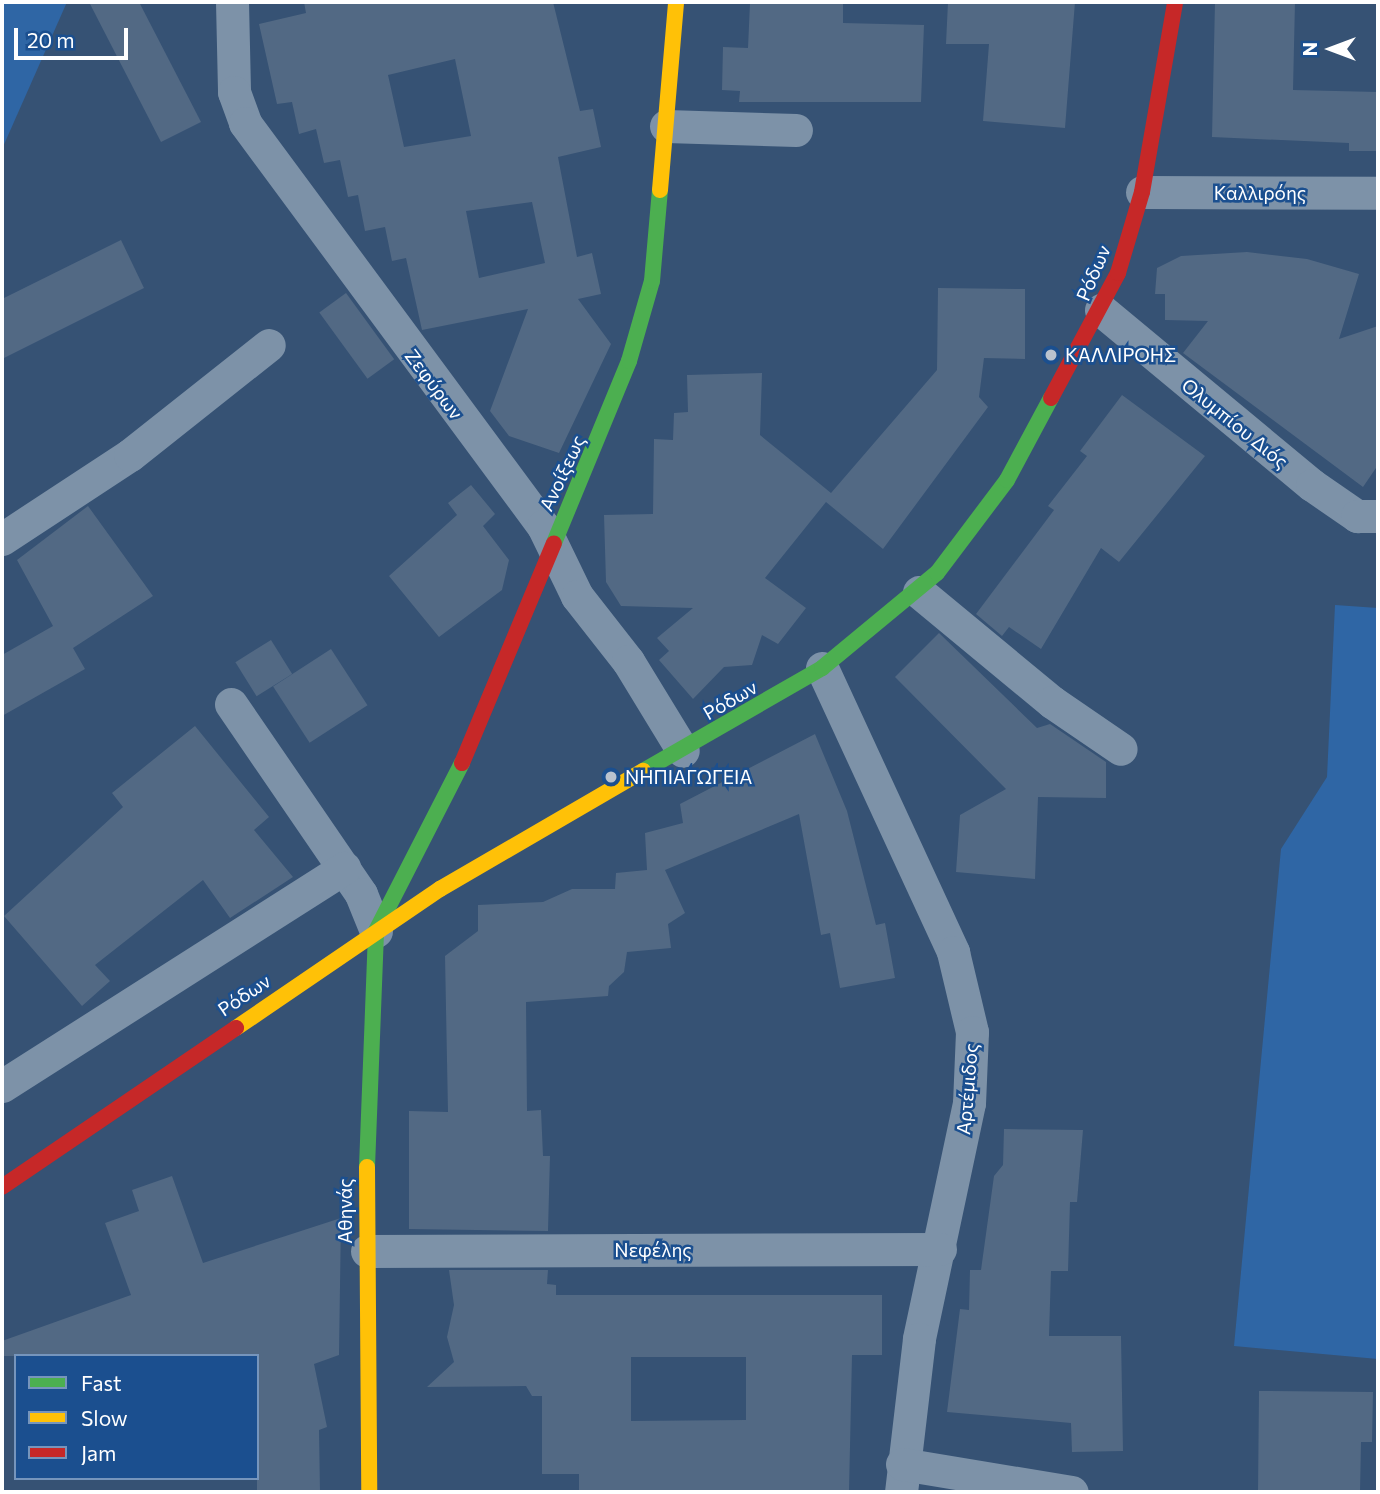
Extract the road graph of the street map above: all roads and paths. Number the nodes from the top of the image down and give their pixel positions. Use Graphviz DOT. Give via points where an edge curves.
graph roads {
  1 [pos="232,2"];
  2 [pos="676,2"];
  3 [pos="1175,2"];
  4 [pos="666,126"];
  5 [pos="796,130"];
  6 [pos="1142,192"];
  7 [pos="1378,193"];
  8 [pos="1101,310"];
  9 [pos="269,345"];
  10 [pos="1378,516"];
  11 [pos="2,539"];
  12 [pos="553,544"];
  13 [pos="919,592"];
  14 [pos="822,668"];
  15 [pos="231,704"];
  16 [pos="1121,749"];
  17 [pos="683,751"];
  18 [pos="344,868"];
  19 [pos="376,931"];
  20 [pos="2,1086"];
  21 [pos="2,1187"];
  22 [pos="940,1248"];
  23 [pos="366,1251"];
  24 [pos="901,1478"];
  25 [pos="369,1492"];
  26 [pos="1072,1492"];
  1 -- 12 [label="street, Ζεφύρων" via="234,92 245,123"];
  2 -- 4 [label="street, Ανοίξεως"];
  3 -- 6 [label="street, Ρόδων"];
  4 -- 5 [label="street"];
  4 -- 12 [label="street, Ανοίξεως" via="652,281 614,406"];
  6 -- 7 [label="street, Καλλιρόης"];
  6 -- 8 [label="street, Ρόδων"];
  8 -- 10 [label="street, Ολυμπίου Διός" via="1322,493 1357,516"];
  8 -- 13 [label="street, Ρόδων" via="1001,490"];
  9 -- 11 [label="street" via="130,455"];
  12 -- 17 [label="street, Ζεφύρων" via="577,596 628,661"];
  12 -- 19 [label="street, Ανοίξεως" via="473,743"];
  13 -- 14 [label="street, Ρόδων"];
  13 -- 16 [label="street" via="1052,702"];
  14 -- 17 [label="street, Ρόδων"];
  14 -- 22 [label="street, Αρτέμιδος" via="870,761 965,992 972,1084"];
  15 -- 18 [label="street"];
  17 -- 19 [label="street, Ρόδων"];
  18 -- 19 [label="street"];
  18 -- 20 [label="street"];
  19 -- 21 [label="street, Ρόδων"];
  19 -- 23 [label="street, Αθηνάς" via="366,1065"];
  22 -- 23 [label="street, Νεφέλης"];
  22 -- 24 [label="street, Αρτέμιδος" via="919,1339"];
  23 -- 25 [label="street, Αθηνάς"];
  24 -- 26 [label="street"];
}
